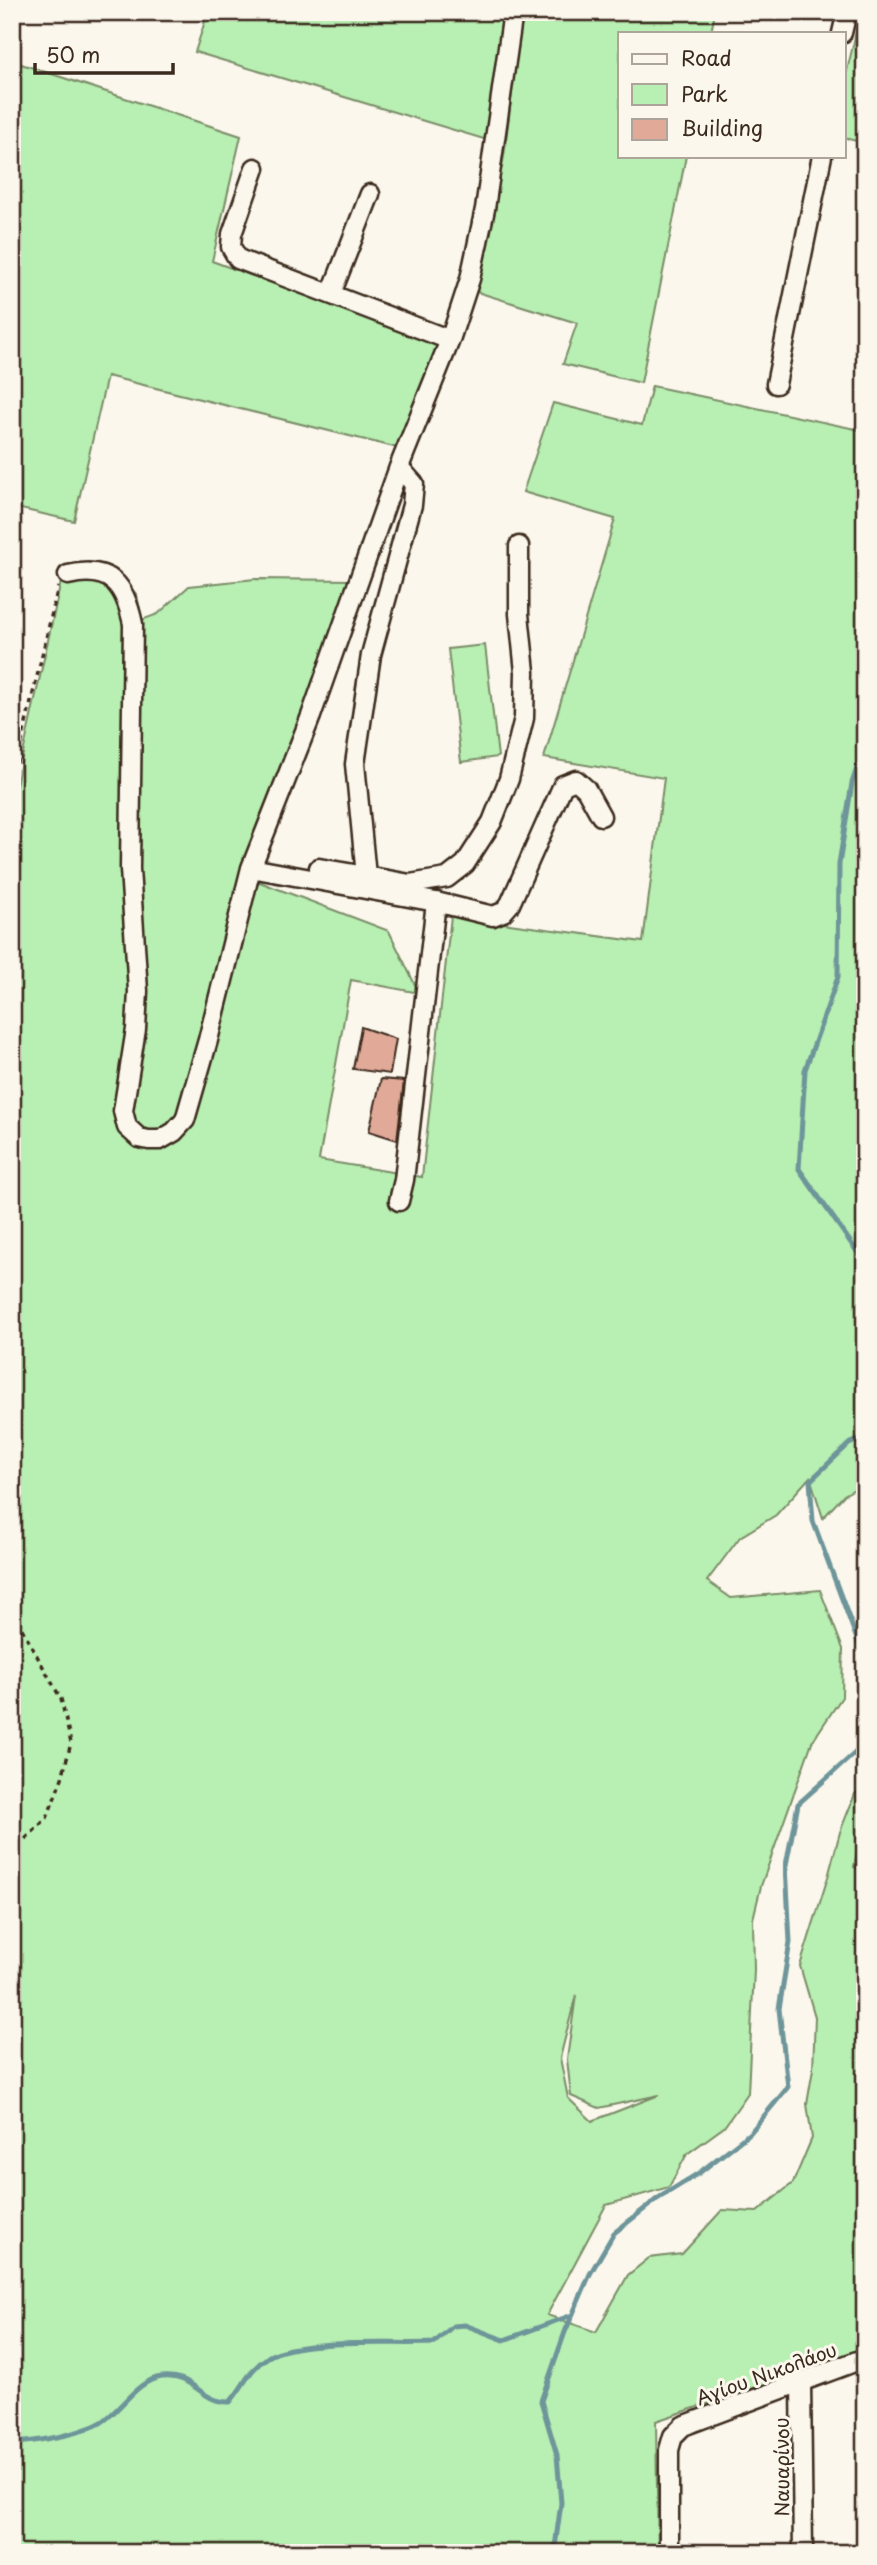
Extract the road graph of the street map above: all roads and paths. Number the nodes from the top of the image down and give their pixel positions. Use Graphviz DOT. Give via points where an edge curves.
graph roads {
  1 [pos="513,12"];
  2 [pos="846,12"];
  3 [pos="842,32"];
  4 [pos="822,158"];
  5 [pos="255,168"];
  6 [pos="370,194"];
  7 [pos="331,294"];
  8 [pos="450,340"];
  9 [pos="776,384"];
  10 [pos="399,467"];
  11 [pos="519,546"];
  12 [pos="68,575"];
  13 [pos="12,783"];
  14 [pos="601,816"];
  15 [pos="251,868"];
  16 [pos="319,868"];
  17 [pos="366,876"];
  18 [pos="436,902"];
  19 [pos="399,1201"];
  20 [pos="12,1611"];
  21 [pos="12,1852"];
  22 [pos="865,2358"];
  23 [pos="801,2381"];
  24 [pos="669,2553"];
  25 [pos="803,2553"];
  1 -- 8 [label="street" via="485,209 470,279"];
  2 -- 3 [label="street"];
  4 -- 9 [label="street"];
  5 -- 7 [label="street" via="232,234 231,247 238,259"];
  6 -- 7 [label="street"];
  7 -- 8 [label="street"];
  8 -- 10 [label="street"];
  10 -- 15 [label="street" via="311,716"];
  10 -- 17 [label="street" via="414,484 412,505 371,654 355,764"];
  11 -- 17 [label="street" via="524,718 509,779 492,822 465,864 447,878 410,884"];
  12 -- 13 [label="path" via="57,588"];
  12 -- 15 [label="street" via="110,577 128,602 133,624 130,869 138,990 123,1111 127,1127 139,1138 160,1140 185,1120"];
  14 -- 18 [label="street" via="576,780 563,785 503,912 493,916"];
  15 -- 18 [label="street"];
  16 -- 17 [label="street"];
  18 -- 19 [label="street"];
  20 -- 21 [label="path" via="61,1699 71,1743 47,1818"];
  22 -- 23 [label="street, Αγίου Νικολάου"];
  23 -- 24 [label="street, Αγίου Νικολάου" via="683,2426 673,2437 669,2450"];
  23 -- 25 [label="street, Ναυαρίνου"];
}
